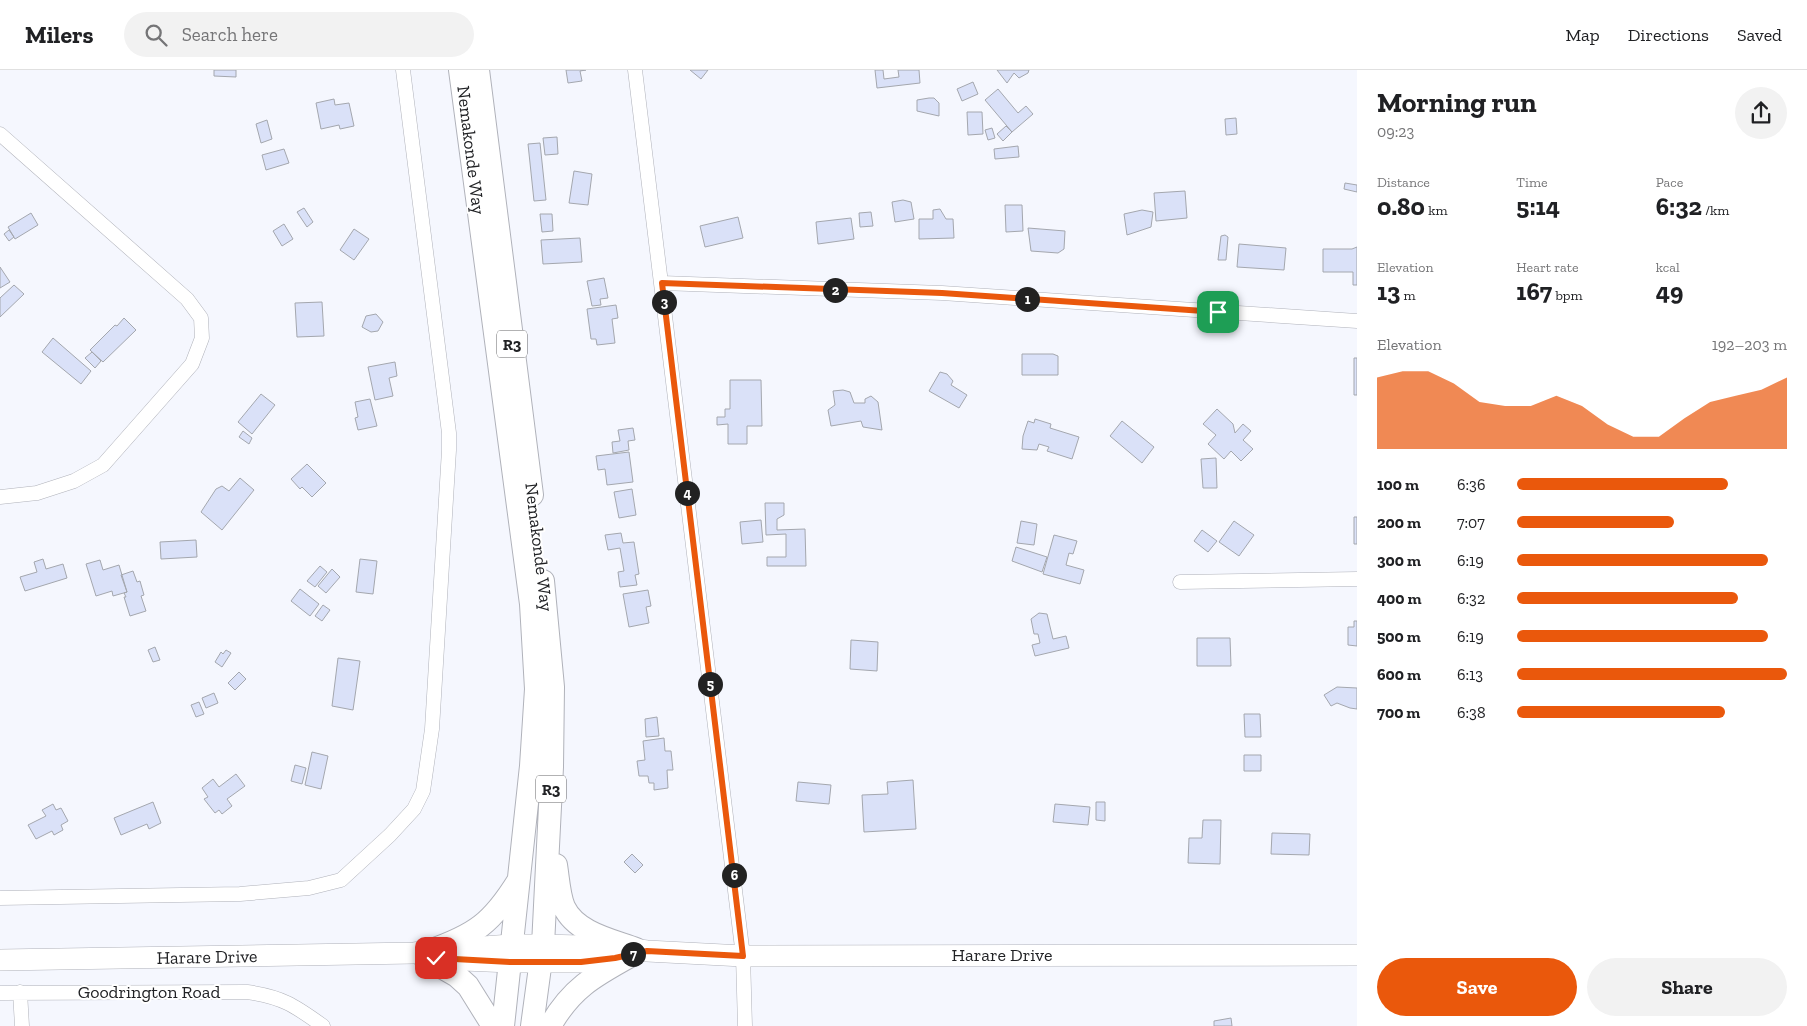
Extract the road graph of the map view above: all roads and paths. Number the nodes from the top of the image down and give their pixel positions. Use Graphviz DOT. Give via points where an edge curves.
graph roads {
  1 [pos="403,70"];
  2 [pos="460,70"];
  3 [pos="478,70"];
  4 [pos="635,70"];
  5 [pos="0,134"];
  6 [pos="662,283"];
  7 [pos="1357,321"];
  8 [pos="0,497"];
  9 [pos="1357,579"];
  10 [pos="1180,582"];
  11 [pos="549,827"];
  12 [pos="520,879"];
  13 [pos="0,898"];
  14 [pos="639,951"];
  15 [pos="542,953"];
  16 [pos="423,954"];
  17 [pos="511,954"];
  18 [pos="1357,955"];
  19 [pos="743,956"];
  20 [pos="0,960"];
  21 [pos="20,992"];
  22 [pos="0,993"];
  23 [pos="22,1026"];
  24 [pos="323,1026"];
  25 [pos="493,1026"];
  26 [pos="502,1026"];
  27 [pos="532,1026"];
  28 [pos="550,1026"];
  29 [pos="745,1026"];
  1 -- 13 [label="street" via="449,433 432,729 419,800 390,836 343,878 309,888 240,894"];
  2 -- 12 [label="highway, Nemakonde Way / R3" via="534,649 536,689"];
  3 -- 11 [label="highway, Nemakonde Way / R3" via="548,617 553,687"];
  4 -- 6 [label="street"];
  5 -- 8 [label="street" via="187,299 201,318 202,338 192,364 103,465 74,481 37,493"];
  6 -- 7 [label="street" via="942,293"];
  6 -- 19 [label="street"];
  9 -- 10 [label="street"];
  11 -- 14 [label="highway" via="564,906 568,912 595,934"];
  11 -- 15 [label="highway, Nemakonde Way / R3"];
  12 -- 16 [label="highway" via="478,929"];
  12 -- 17 [label="highway, Nemakonde Way / R3"];
  14 -- 15 [label="main road, Harare Drive" via="600,960"];
  14 -- 19 [label="main road, Harare Drive"];
  14 -- 28 [label="highway" via="584,984 559,1009"];
  15 -- 17 [label="main road, Harare Drive"];
  15 -- 27 [label="highway, Nemakonde Way / R3"];
  16 -- 17 [label="main road, Harare Drive"];
  16 -- 20 [label="main road, Harare Drive"];
  16 -- 25 [label="highway" via="468,986"];
  17 -- 26 [label="highway, Nemakonde Way / R3"];
  18 -- 19 [label="main road, Harare Drive"];
  19 -- 29 [label="street"];
  21 -- 22 [label="street, Goodrington Road"];
  21 -- 23 [label="street"];
  21 -- 24 [label="street, Goodrington Road" via="247,992 270,995 295,1006"];
}
